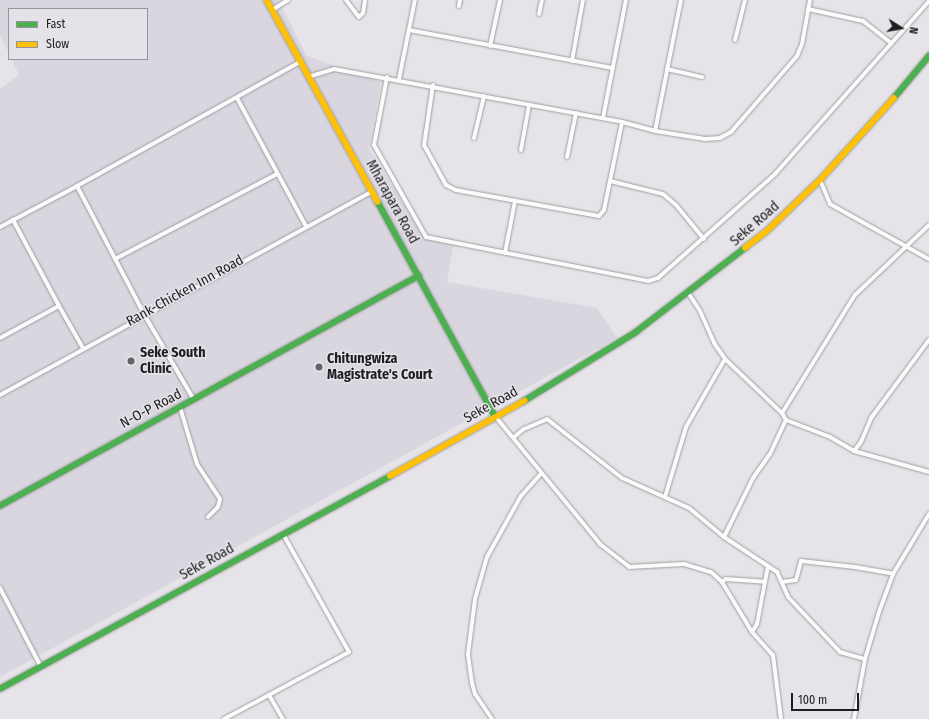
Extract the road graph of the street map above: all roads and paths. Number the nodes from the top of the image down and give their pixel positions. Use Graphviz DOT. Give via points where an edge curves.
graph roads {
  1 [pos="267,0"];
  2 [pos="288,0"];
  3 [pos="346,0"];
  4 [pos="365,0"];
  5 [pos="415,0"];
  6 [pos="460,0"];
  7 [pos="500,0"];
  8 [pos="542,0"];
  9 [pos="583,0"];
  10 [pos="626,0"];
  11 [pos="681,0"];
  12 [pos="745,0"];
  13 [pos="810,0"];
  14 [pos="929,0"];
  15 [pos="459,6"];
  16 [pos="808,9"];
  17 [pos="272,10"];
  18 [pos="539,14"];
  19 [pos="409,30"];
  20 [pos="735,40"];
  21 [pos="890,43"];
  22 [pos="490,46"];
  23 [pos="929,56"];
  24 [pos="572,61"];
  25 [pos="300,62"];
  26 [pos="612,68"];
  27 [pos="667,69"];
  28 [pos="702,76"];
  29 [pos="308,77"];
  30 [pos="388,77"];
  31 [pos="399,79"];
  32 [pos="433,85"];
  33 [pos="484,96"];
  34 [pos="237,98"];
  35 [pos="529,105"];
  36 [pos="576,113"];
  37 [pos="603,118"];
  38 [pos="622,122"];
  39 [pos="654,131"];
  40 [pos="474,138"];
  41 [pos="521,150"];
  42 [pos="567,157"];
  43 [pos="278,174"];
  44 [pos="820,180"];
  45 [pos="610,181"];
  46 [pos="77,186"];
  47 [pos="372,191"];
  48 [pos="515,201"];
  49 [pos="13,220"];
  50 [pos="929,224"];
  51 [pos="306,226"];
  52 [pos="0,227"];
  53 [pos="704,239"];
  54 [pos="906,244"];
  55 [pos="505,253"];
  56 [pos="117,258"];
  57 [pos="929,259"];
  58 [pos="419,276"];
  59 [pos="689,294"];
  60 [pos="59,306"];
  61 [pos="144,314"];
  62 [pos="0,338"];
  63 [pos="929,340"];
  64 [pos="83,348"];
  65 [pos="725,359"];
  66 [pos="0,395"];
  67 [pos="194,400"];
  68 [pos="180,407"];
  69 [pos="782,413"];
  70 [pos="495,416"];
  71 [pos="786,420"];
  72 [pos="514,437"];
  73 [pos="854,451"];
  74 [pos="929,472"];
  75 [pos="542,473"];
  76 [pos="665,497"];
  77 [pos="0,506"];
  78 [pos="929,514"];
  79 [pos="208,517"];
  80 [pos="284,534"];
  81 [pos="724,537"];
  82 [pos="768,566"];
  83 [pos="893,574"];
  84 [pos="722,582"];
  85 [pos="765,582"];
  86 [pos="782,582"];
  87 [pos="0,588"];
  88 [pos="752,632"];
  89 [pos="865,659"];
  90 [pos="41,667"];
  91 [pos="0,689"];
  92 [pos="269,695"];
  93 [pos="224,719"];
  94 [pos="283,719"];
  95 [pos="492,719"];
  96 [pos="781,719"];
  97 [pos="854,719"];
  1 -- 17 [label="main road, Mharapara Road"];
  2 -- 17 [label="street"];
  3 -- 4 [label="street" via="359,17 363,13"];
  5 -- 19 [label="street"];
  6 -- 15 [label="street"];
  7 -- 22 [label="street"];
  8 -- 18 [label="street"];
  9 -- 24 [label="street"];
  10 -- 26 [label="street"];
  11 -- 27 [label="street"];
  12 -- 20 [label="street"];
  13 -- 16 [label="street"];
  14 -- 21 [label="street"];
  16 -- 21 [label="street" via="863,21"];
  16 -- 39 [label="street" via="802,44 797,56 731,132 720,138 706,139"];
  17 -- 25 [label="main road, Mharapara Road"];
  19 -- 22 [label="street"];
  19 -- 31 [label="street"];
  21 -- 53 [label="street" via="775,174"];
  22 -- 24 [label="street"];
  23 -- 44 [label="main road, Seke Road" via="878,118"];
  24 -- 26 [label="street"];
  25 -- 29 [label="main road, Mharapara Road"];
  25 -- 34 [label="street"];
  26 -- 37 [label="street"];
  27 -- 28 [label="street"];
  27 -- 39 [label="street"];
  29 -- 30 [label="street" via="334,68"];
  29 -- 47 [label="main road, Mharapara Road"];
  30 -- 31 [label="street"];
  30 -- 55 [label="street" via="374,145 426,237"];
  31 -- 32 [label="street"];
  32 -- 33 [label="street"];
  32 -- 48 [label="street" via="424,145 446,185 456,190"];
  33 -- 35 [label="street"];
  33 -- 40 [label="street"];
  34 -- 43 [label="street"];
  34 -- 46 [label="street"];
  35 -- 36 [label="street"];
  35 -- 41 [label="street"];
  36 -- 37 [label="street"];
  36 -- 42 [label="street"];
  37 -- 38 [label="street"];
  38 -- 39 [label="street"];
  38 -- 45 [label="street"];
  43 -- 51 [label="street"];
  43 -- 56 [label="street"];
  44 -- 54 [label="street" via="830,204"];
  44 -- 59 [label="main road, Seke Road" via="768,230"];
  45 -- 48 [label="street" via="604,210 599,216"];
  45 -- 53 [label="street" via="663,194 676,205"];
  46 -- 49 [label="street"];
  46 -- 56 [label="street"];
  47 -- 51 [label="street, Rank-Chicken Inn Road"];
  47 -- 58 [label="main road, Mharapara Road"];
  48 -- 55 [label="street"];
  49 -- 52 [label="street"];
  49 -- 60 [label="street"];
  50 -- 54 [label="street"];
  51 -- 61 [label="street, Rank-Chicken Inn Road"];
  53 -- 55 [label="street" via="658,278 648,281"];
  54 -- 57 [label="street"];
  54 -- 69 [label="street" via="855,295"];
  56 -- 61 [label="street"];
  58 -- 67 [label="main road, N-O-P Road"];
  58 -- 70 [label="main road, Mharapara Road"];
  59 -- 65 [label="street"];
  59 -- 70 [label="main road, Seke Road" via="587,363"];
  60 -- 62 [label="street"];
  60 -- 64 [label="street"];
  61 -- 64 [label="street, Rank-Chicken Inn Road"];
  61 -- 67 [label="street"];
  63 -- 73 [label="street" via="871,418 861,442"];
  64 -- 66 [label="street, Rank-Chicken Inn Road"];
  65 -- 69 [label="street"];
  65 -- 76 [label="street" via="686,427"];
  67 -- 68 [label="main road, N-O-P Road"];
  68 -- 77 [label="main road, N-O-P Road"];
  68 -- 79 [label="street" via="197,464 220,499 218,507"];
  69 -- 71 [label="street"];
  70 -- 72 [label="street"];
  70 -- 80 [label="main road, Seke Road"];
  71 -- 73 [label="street" via="830,437"];
  71 -- 81 [label="street" via="770,454 753,478"];
  72 -- 75 [label="street"];
  72 -- 76 [label="street" via="524,428 547,419 622,478"];
  73 -- 74 [label="street"];
  75 -- 84 [label="street" via="600,544 629,567 684,564 711,572"];
  75 -- 95 [label="street" via="521,496 487,557 475,599 468,654 472,683 475,694"];
  76 -- 81 [label="street" via="689,508"];
  78 -- 83 [label="street"];
  80 -- 90 [label="main road, Seke Road"];
  80 -- 92 [label="street" via="349,652"];
  81 -- 82 [label="street"];
  82 -- 85 [label="street"];
  82 -- 86 [label="street" via="777,572"];
  83 -- 86 [label="street" via="855,566 801,561 796,580"];
  83 -- 89 [label="street"];
  84 -- 85 [label="street" via="726,579"];
  84 -- 88 [label="street"];
  85 -- 88 [label="street" via="757,624"];
  86 -- 89 [label="street" via="788,597 840,652"];
  87 -- 90 [label="street"];
  88 -- 96 [label="street" via="773,655"];
  89 -- 97 [label="street"];
  90 -- 91 [label="main road, Seke Road"];
  92 -- 93 [label="street"];
  92 -- 94 [label="street"];
}
